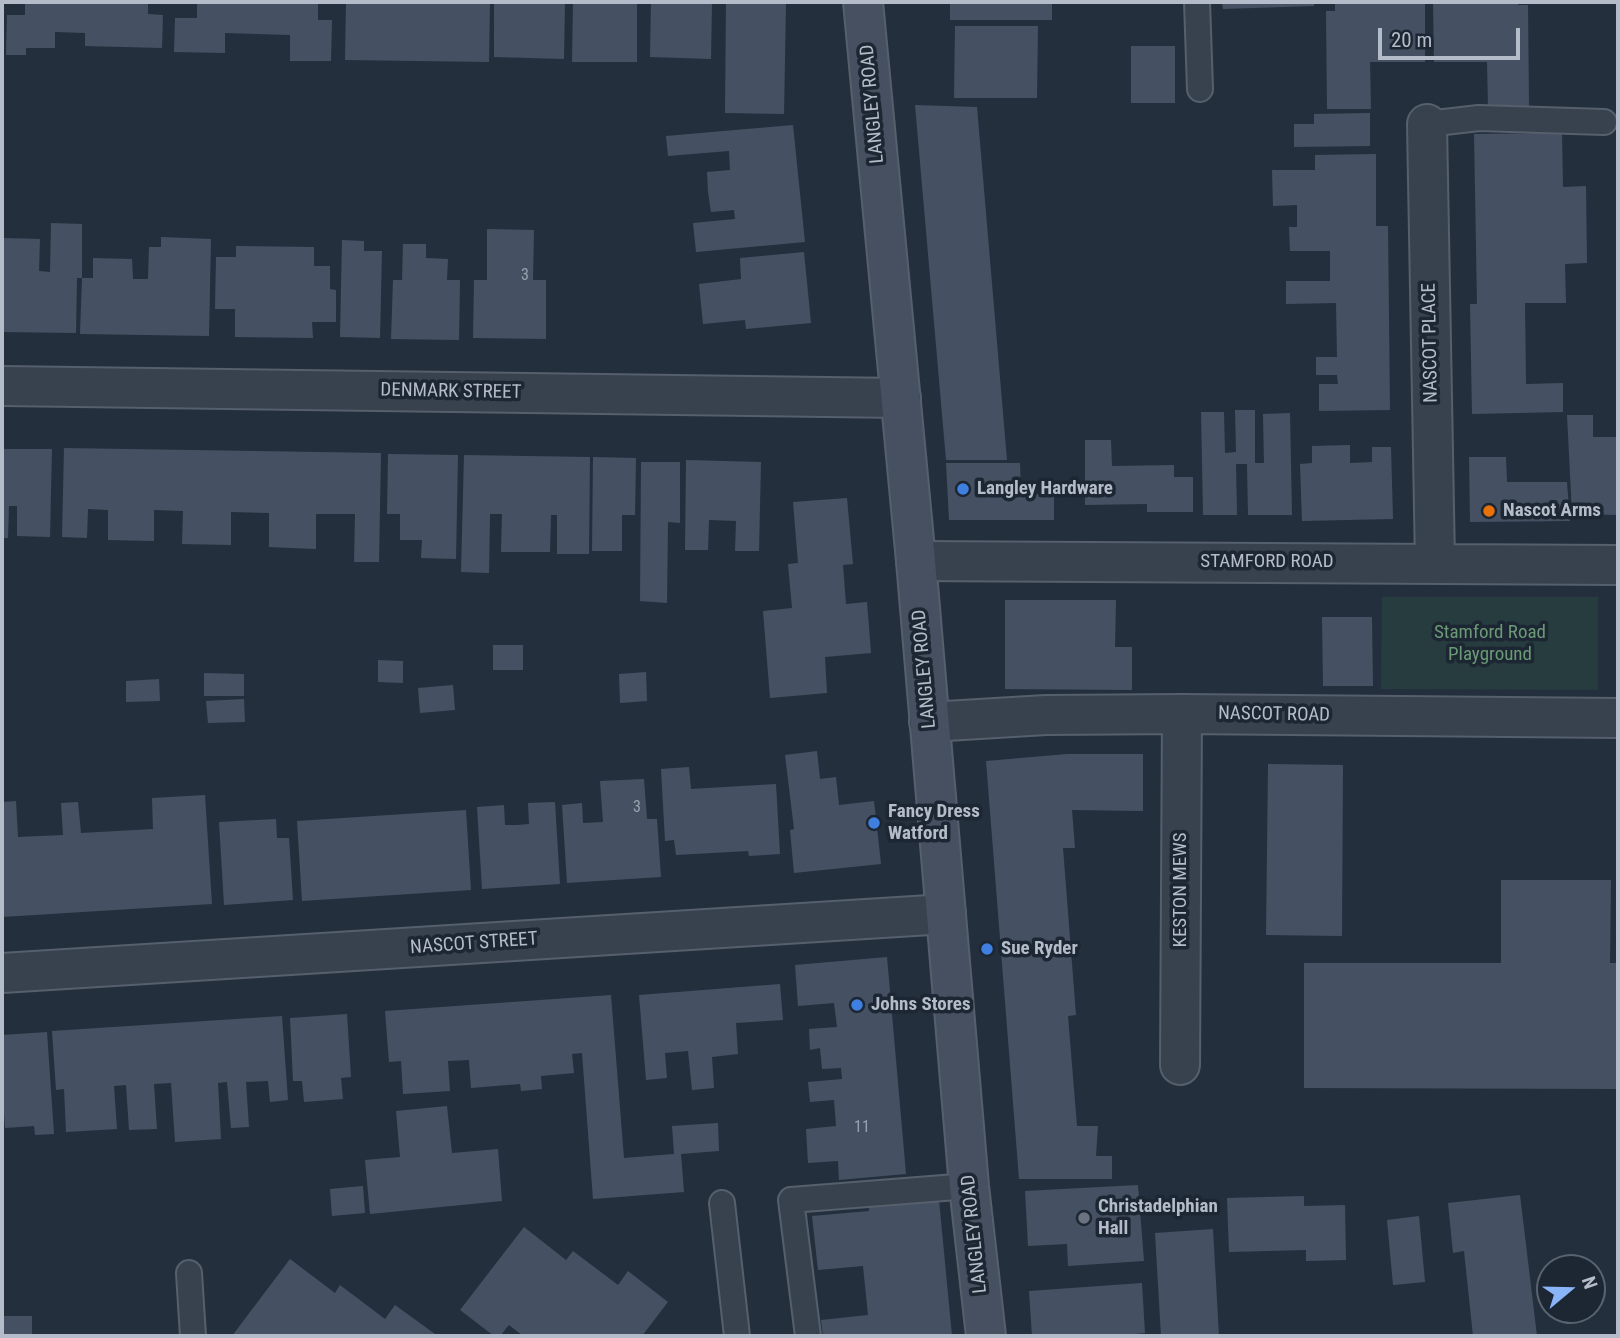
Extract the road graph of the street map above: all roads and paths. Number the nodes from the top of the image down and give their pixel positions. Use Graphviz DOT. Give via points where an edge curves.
graph roads {
  1 [pos="863,2"];
  2 [pos="1197,2"];
  3 [pos="1200,89"];
  4 [pos="1604,122"];
  5 [pos="1427,124"];
  6 [pos="2,386"];
  7 [pos="901,398"];
  8 [pos="916,561"];
  9 [pos="1435,563"];
  10 [pos="1618,565"];
  11 [pos="1182,714"];
  12 [pos="1618,718"];
  13 [pos="929,722"];
  14 [pos="946,914"];
  15 [pos="2,973"];
  16 [pos="1180,1065"];
  17 [pos="969,1186"];
  18 [pos="722,1203"];
  19 [pos="189,1273"];
  20 [pos="192,1336"];
  21 [pos="737,1336"];
  22 [pos="808,1336"];
  23 [pos="986,1336"];
  1 -- 7 [label="street, LANGLEY ROAD"];
  2 -- 3 [label="lane"];
  4 -- 5 [label="lane" via="1479,118"];
  5 -- 9 [label="street, NASCOT PLACE"];
  6 -- 7 [label="street, DENMARK STREET"];
  7 -- 8 [label="street, LANGLEY ROAD"];
  8 -- 9 [label="street, STAMFORD ROAD"];
  8 -- 13 [label="street, LANGLEY ROAD"];
  9 -- 10 [label="street, STAMFORD ROAD"];
  11 -- 12 [label="street, NASCOT ROAD"];
  11 -- 13 [label="street, NASCOT ROAD"];
  11 -- 16 [label="street, KESTON MEWS"];
  13 -- 14 [label="street, LANGLEY ROAD"];
  14 -- 15 [label="street, NASCOT STREET"];
  14 -- 17 [label="street, LANGLEY ROAD"];
  17 -- 22 [label="lane" via="791,1200"];
  17 -- 23 [label="street, LANGLEY ROAD"];
  18 -- 21 [label="lane"];
  19 -- 20 [label="lane"];
}
